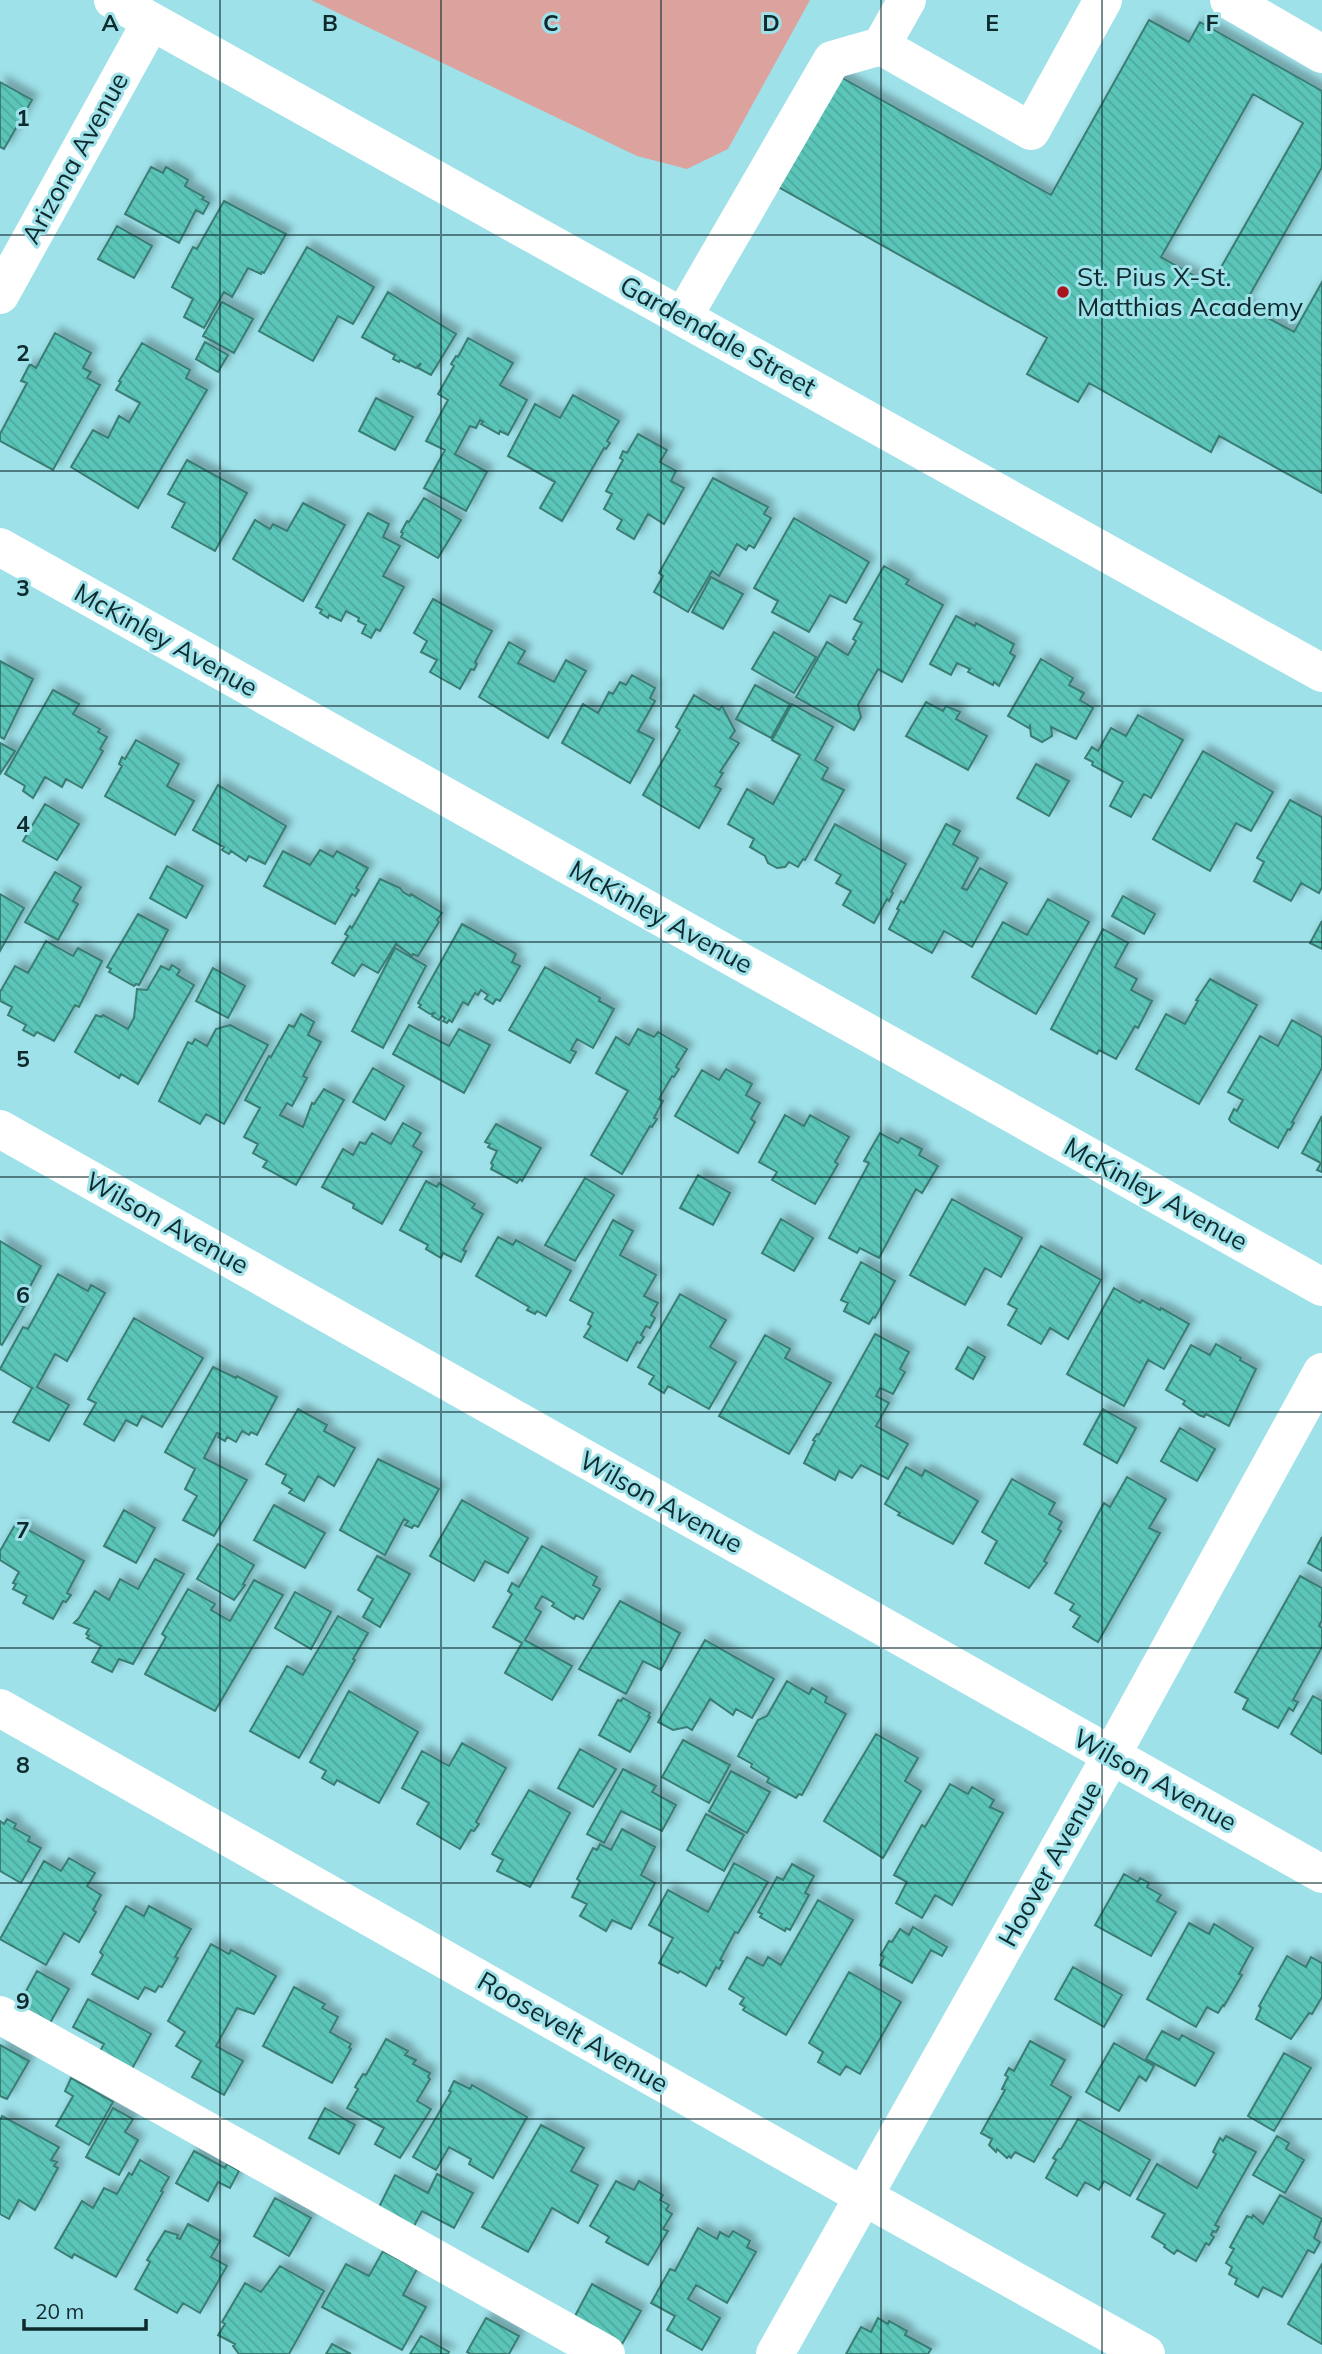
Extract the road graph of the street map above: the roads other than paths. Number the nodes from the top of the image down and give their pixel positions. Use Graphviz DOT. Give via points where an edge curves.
graph roads {
  1 [pos="113,0"];
  2 [pos="907,0"];
  3 [pos="1103,0"];
  4 [pos="1228,0"];
  5 [pos="151,22"];
  6 [pos="881,46"];
  7 [pos="1322,54"];
  8 [pos="0,295"];
  9 [pos="683,317"];
  10 [pos="0,547"];
  11 [pos="1322,673"];
  12 [pos="0,1129"];
  13 [pos="1322,1287"];
  14 [pos="1322,1371"];
  15 [pos="0,1708"];
  16 [pos="1111,1756"];
  17 [pos="1322,1874"];
  18 [pos="0,2015"];
  19 [pos="863,2196"];
  20 [pos="606,2354"];
  21 [pos="775,2354"];
  22 [pos="1146,2354"];
  1 -- 5 [label="street, Gardendale Street"];
  2 -- 6 [label="street"];
  3 -- 6 [label="street" via="1031,131"];
  4 -- 7 [label="street"];
  5 -- 8 [label="street, Arizona Avenue"];
  5 -- 9 [label="street, Gardendale Street"];
  6 -- 9 [label="street" via="832,60"];
  9 -- 11 [label="street, Gardendale Street"];
  10 -- 13 [label="street, McKinley Avenue"];
  12 -- 16 [label="street, Wilson Avenue"];
  14 -- 16 [label="street, Hoover Avenue"];
  15 -- 19 [label="street, Roosevelt Avenue"];
  16 -- 17 [label="street, Wilson Avenue"];
  16 -- 19 [label="street, Hoover Avenue"];
  18 -- 20 [label="street"];
  19 -- 21 [label="street, Hoover Avenue"];
  19 -- 22 [label="street, Roosevelt Avenue"];
}
